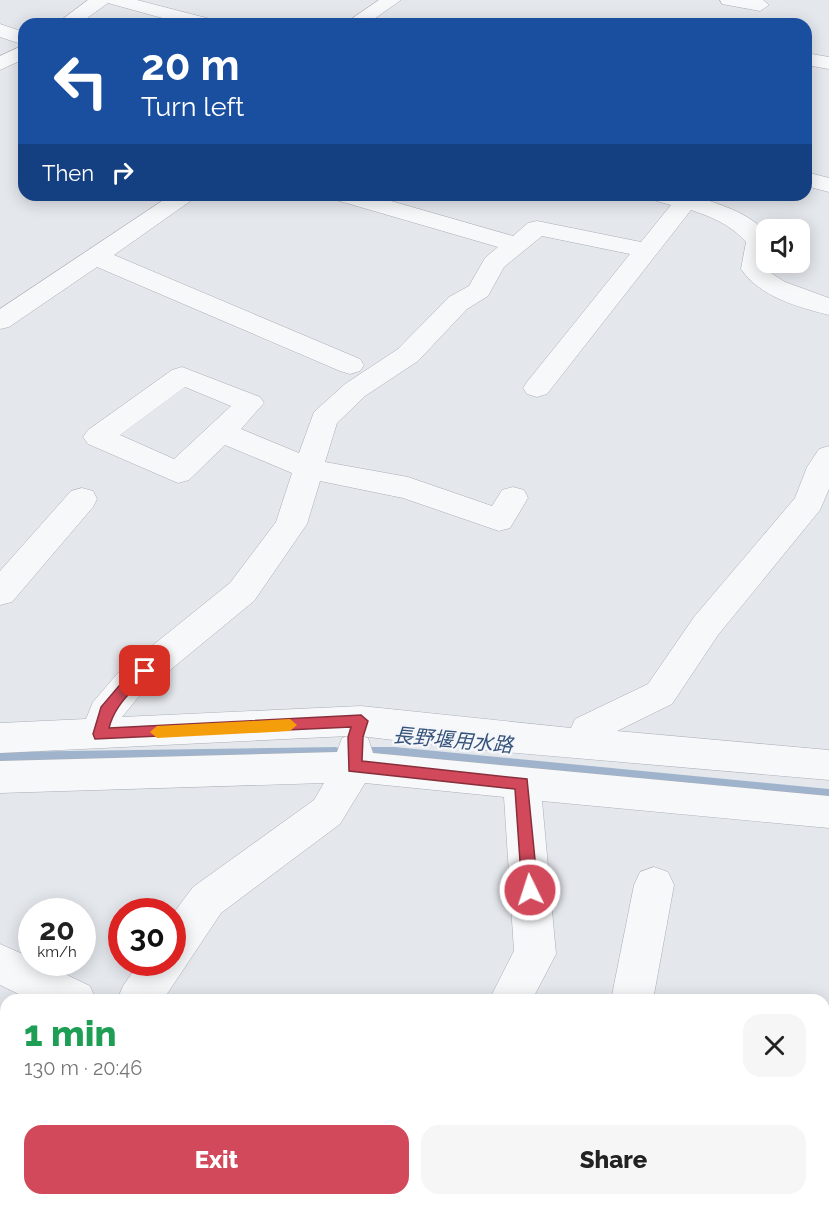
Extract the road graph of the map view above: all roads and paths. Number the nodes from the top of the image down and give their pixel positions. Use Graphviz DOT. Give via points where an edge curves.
graph roads {
  1 [pos="100,0"];
  2 [pos="116,0"];
  3 [pos="392,0"];
  4 [pos="729,0"];
  5 [pos="763,3"];
  6 [pos="74,18"];
  7 [pos="184,18"];
  8 [pos="364,18"];
  9 [pos="754,18"];
  10 [pos="0,30"];
  11 [pos="18,37"];
  12 [pos="18,54"];
  13 [pos="812,60"];
  14 [pos="0,63"];
  15 [pos="829,63"];
  16 [pos="812,181"];
  17 [pos="829,185"];
  18 [pos="178,201"];
  19 [pos="365,201"];
  20 [pos="685,201"];
  21 [pos="694,201"];
  22 [pos="515,244"];
  23 [pos="646,250"];
  24 [pos="96,257"];
  25 [pos="829,307"];
  26 [pos="0,321"];
  27 [pos="350,365"];
  28 [pos="537,388"];
  29 [pos="221,432"];
  30 [pos="829,456"];
  31 [pos="310,469"];
  32 [pos="513,498"];
  33 [pos="82,499"];
  34 [pos="0,593"];
  35 [pos="100,734"];
  36 [pos="0,738"];
  37 [pos="583,743"];
  38 [pos="356,747"];
  39 [pos="829,765"];
  40 [pos="0,777"];
  41 [pos="522,783"];
  42 [pos="829,812"];
  43 [pos="654,885"];
  44 [pos="186,930"];
  45 [pos="0,964"];
  46 [pos="155,976"];
  47 [pos="62,994"];
  48 [pos="142,994"];
  49 [pos="513,994"];
  50 [pos="633,994"];
  1 -- 6 [label="street"];
  2 -- 7 [label="street"];
  3 -- 8 [label="street"];
  4 -- 5 [label="street"];
  5 -- 9 [label="street"];
  10 -- 11 [label="street"];
  12 -- 14 [label="street"];
  13 -- 15 [label="street"];
  16 -- 17 [label="street"];
  18 -- 24 [label="street"];
  19 -- 22 [label="street"];
  20 -- 23 [label="street"];
  21 -- 25 [label="street" via="749,228 758,241 753,266 758,276 774,287"];
  22 -- 23 [label="street" via="537,228"];
  22 -- 31 [label="street" via="494,263 479,291 458,303 408,355 355,390 324,419"];
  23 -- 28 [label="street"];
  24 -- 26 [label="street"];
  24 -- 27 [label="street"];
  29 -- 29 [label="street" via="178,473 98,437 182,376 250,403"];
  29 -- 31 [label="street"];
  30 -- 37 [label="street" via="809,502 706,626 660,694 588,729"];
  31 -- 32 [label="street" via="408,488 499,520"];
  31 -- 35 [label="street" via="291,524 242,592 129,684 106,712"];
  33 -- 34 [label="street"];
  35 -- 36 [label="street"];
  35 -- 38 [label="street"];
  37 -- 38 [label="street"];
  37 -- 39 [label="street"];
  38 -- 40 [label="street"];
  38 -- 41 [label="street"];
  38 -- 44 [label="street" via="327,812 207,900"];
  41 -- 42 [label="street"];
  41 -- 49 [label="street" via="535,954"];
  43 -- 50 [label="street"];
  45 -- 47 [label="street"];
  46 -- 48 [label="street"];
}
